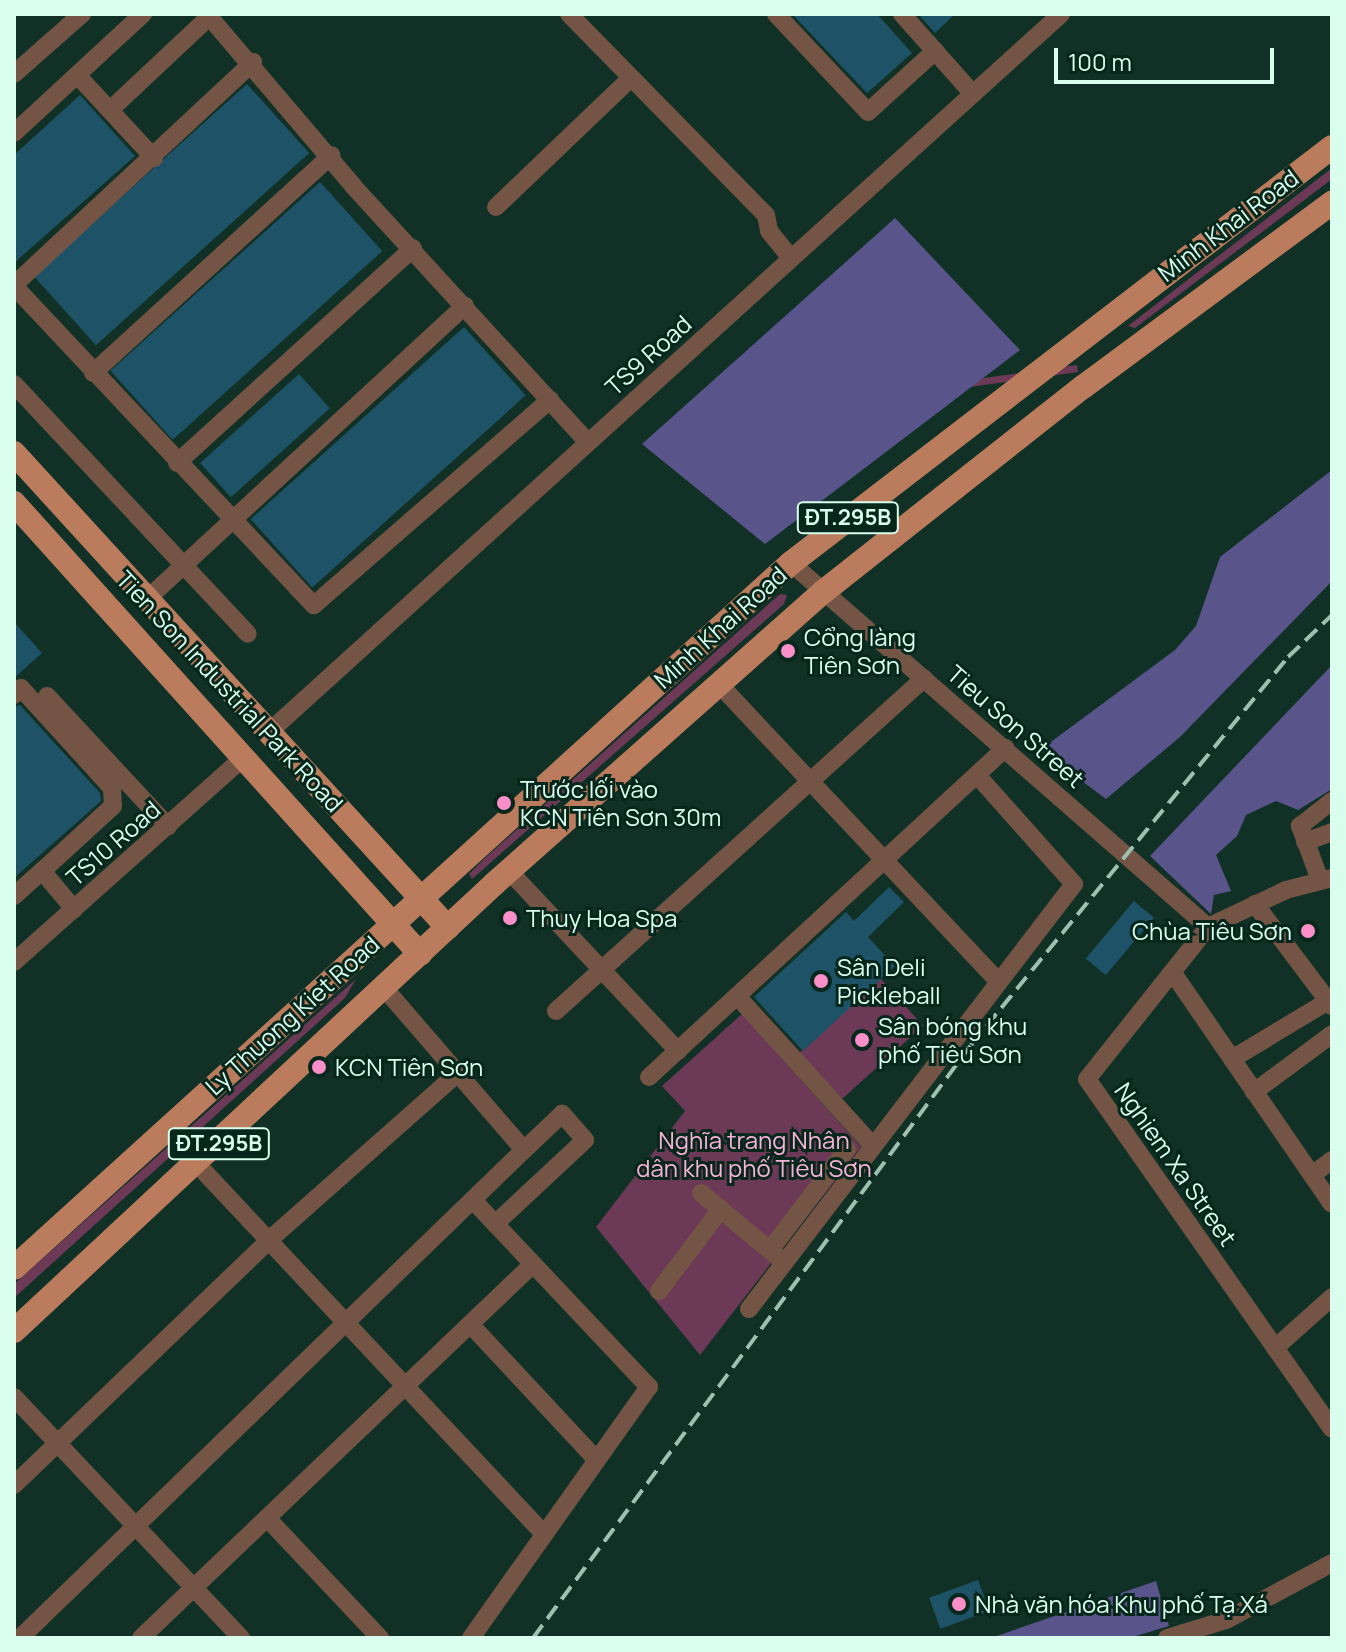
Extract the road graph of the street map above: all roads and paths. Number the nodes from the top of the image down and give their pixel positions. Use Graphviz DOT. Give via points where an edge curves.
graph roads {
  1 [pos="81,14"];
  2 [pos="143,14"];
  3 [pos="569,14"];
  4 [pos="776,14"];
  5 [pos="902,14"];
  6 [pos="208,15"];
  7 [pos="1056,16"];
  8 [pos="935,51"];
  9 [pos="253,62"];
  10 [pos="14,74"];
  11 [pos="78,76"];
  12 [pos="631,78"];
  13 [pos="973,94"];
  14 [pos="110,110"];
  15 [pos="14,133"];
  16 [pos="1332,147"];
  17 [pos="332,155"];
  18 [pos="154,158"];
  19 [pos="1332,203"];
  20 [pos="496,207"];
  21 [pos="413,248"];
  22 [pos="791,258"];
  23 [pos="14,286"];
  24 [pos="465,306"];
  25 [pos="1093,326"];
  26 [pos="1118,360"];
  27 [pos="93,373"];
  28 [pos="14,384"];
  29 [pos="550,400"];
  30 [pos="588,442"];
  31 [pos="14,453"];
  32 [pos="177,463"];
  33 [pos="14,503"];
  34 [pos="233,521"];
  35 [pos="791,563"];
  36 [pos="184,565"];
  37 [pos="823,592"];
  38 [pos="146,600"];
  39 [pos="248,634"];
  40 [pos="924,678"];
  41 [pos="718,683"];
  42 [pos="14,695"];
  43 [pos="47,696"];
  44 [pos="269,732"];
  45 [pos="1006,748"];
  46 [pos="243,758"];
  47 [pos="977,775"];
  48 [pos="811,782"];
  49 [pos="1332,801"];
  50 [pos="168,826"];
  51 [pos="1332,832"];
  52 [pos="1305,842"];
  53 [pos="885,860"];
  54 [pos="42,871"];
  55 [pos="509,871"];
  56 [pos="1326,879"];
  57 [pos="14,896"];
  58 [pos="421,897"];
  59 [pos="1255,904"];
  60 [pos="74,909"];
  61 [pos="393,925"];
  62 [pos="1208,927"];
  63 [pos="448,928"];
  64 [pos="420,954"];
  65 [pos="14,962"];
  66 [pos="602,970"];
  67 [pos="1173,973"];
  68 [pos="998,981"];
  69 [pos="384,988"];
  70 [pos="737,996"];
  71 [pos="1330,1003"];
  72 [pos="556,1011"];
  73 [pos="1332,1034"];
  74 [pos="678,1051"];
  75 [pos="1232,1059"];
  76 [pos="460,1071"];
  77 [pos="649,1077"];
  78 [pos="1254,1092"];
  79 [pos="873,1146"];
  80 [pos="847,1149"];
  81 [pos="524,1150"];
  82 [pos="1332,1160"];
  83 [pos="197,1164"];
  84 [pos="1312,1175"];
  85 [pos="701,1193"];
  86 [pos="473,1200"];
  87 [pos="1332,1204"];
  88 [pos="721,1209"];
  89 [pos="495,1224"];
  90 [pos="268,1241"];
  91 [pos="777,1256"];
  92 [pos="533,1264"];
  93 [pos="14,1268"];
  94 [pos="659,1291"];
  95 [pos="1332,1297"];
  96 [pos="749,1309"];
  97 [pos="345,1323"];
  98 [pos="470,1324"];
  99 [pos="14,1331"];
  100 [pos="1275,1348"];
  101 [pos="405,1386"];
  102 [pos="14,1397"];
  103 [pos="1329,1418"];
  104 [pos="56,1443"];
  105 [pos="597,1460"];
  106 [pos="14,1485"];
  107 [pos="267,1518"];
  108 [pos="135,1526"];
  109 [pos="544,1534"];
  110 [pos="1332,1563"];
  111 [pos="194,1588"];
  112 [pos="20,1638"];
  113 [pos="141,1638"];
  114 [pos="241,1638"];
  115 [pos="380,1638"];
  116 [pos="471,1638"];
  117 [pos="1167,1638"];
  1 -- 10 [label="street"];
  2 -- 11 [label="street"];
  3 -- 12 [label="street"];
  4 -- 8 [label="street" via="868,112"];
  5 -- 8 [label="street"];
  6 -- 9 [label="street"];
  6 -- 14 [label="street"];
  7 -- 13 [label="street, TS9 Road"];
  8 -- 13 [label="street"];
  9 -- 17 [label="street"];
  9 -- 18 [label="street"];
  11 -- 14 [label="street"];
  11 -- 15 [label="street"];
  12 -- 20 [label="street"];
  12 -- 22 [label="street" via="766,215 769,231"];
  13 -- 22 [label="street, TS9 Road"];
  14 -- 18 [label="street"];
  16 -- 25 [label="main road, Minh Khai Road / ĐT.295B"];
  17 -- 21 [label="street"];
  17 -- 27 [label="street"];
  18 -- 23 [label="street"];
  19 -- 26 [label="main road, Minh Khai Road / ĐT.295B"];
  21 -- 24 [label="street"];
  21 -- 32 [label="street"];
  22 -- 30 [label="street, TS9 Road"];
  23 -- 27 [label="street"];
  24 -- 29 [label="street"];
  24 -- 34 [label="street"];
  25 -- 26 [label="main road"];
  25 -- 35 [label="main road, Minh Khai Road / ĐT.295B"];
  26 -- 37 [label="main road, Minh Khai Road / ĐT.295B"];
  27 -- 32 [label="street"];
  28 -- 36 [label="street"];
  29 -- 30 [label="street"];
  29 -- 34 [label="street" via="319,604 310,603"];
  30 -- 44 [label="street, TS9 Road"];
  31 -- 38 [label="main road, Tien Son Industrial Park Road"];
  32 -- 34 [label="street"];
  33 -- 46 [label="main road, Tien Son Industrial Park Road"];
  34 -- 36 [label="street"];
  35 -- 37 [label="street, Tieu Son Street"];
  35 -- 58 [label="main road, Minh Khai Road / ĐT.295B"];
  36 -- 38 [label="street"];
  36 -- 39 [label="street"];
  37 -- 40 [label="street, Tieu Son Street"];
  37 -- 41 [label="main road, Minh Khai Road / ĐT.295B"];
  38 -- 44 [label="main road, Tien Son Industrial Park Road"];
  40 -- 45 [label="street, Tieu Son Street"];
  40 -- 48 [label="street"];
  41 -- 48 [label="street"];
  41 -- 55 [label="main road, Minh Khai Road / ĐT.295B"];
  42 -- 54 [label="street" via="21,688 112,788 113,806"];
  43 -- 50 [label="street"];
  44 -- 46 [label="main road"];
  44 -- 58 [label="main road, Tien Son Industrial Park Road"];
  45 -- 47 [label="street"];
  45 -- 62 [label="street, Tieu Son Street"];
  46 -- 50 [label="street, TS10 Road"];
  46 -- 61 [label="main road, Tien Son Industrial Park Road"];
  47 -- 53 [label="street"];
  47 -- 68 [label="street" via="1074,884"];
  48 -- 53 [label="street"];
  48 -- 66 [label="street"];
  49 -- 52 [label="street" via="1301,823"];
  50 -- 60 [label="street, TS10 Road"];
  51 -- 52 [label="street"];
  52 -- 56 [label="street"];
  53 -- 68 [label="street"];
  53 -- 70 [label="street"];
  54 -- 57 [label="street"];
  54 -- 60 [label="street"];
  55 -- 63 [label="main road, Minh Khai Road / ĐT.295B"];
  55 -- 66 [label="street"];
  56 -- 59 [label="street, Nghiem Xa Street"];
  58 -- 61 [label="main road, Minh Khai Road / ĐT.295B"];
  58 -- 63 [label="main road, Tien Son Industrial Park Road"];
  59 -- 62 [label="street, Nghiem Xa Street"];
  59 -- 71 [label="street"];
  60 -- 65 [label="street, TS10 Road"];
  61 -- 64 [label="main road, Tien Son Industrial Park Road"];
  61 -- 93 [label="main road, Ly Thuong Kiet Road / ĐT.295B"];
  62 -- 67 [label="street, Nghiem Xa Street"];
  63 -- 64 [label="main road, Minh Khai Road / ĐT.295B"];
  64 -- 69 [label="main road, Ly Thuong Kiet Road / ĐT.295B"];
  66 -- 72 [label="street"];
  66 -- 74 [label="street"];
  67 -- 75 [label="street"];
  67 -- 100 [label="street, Nghiem Xa Street" via="1087,1079"];
  68 -- 79 [label="street"];
  69 -- 76 [label="street"];
  69 -- 83 [label="main road, Ly Thuong Kiet Road / ĐT.295B"];
  70 -- 74 [label="street"];
  70 -- 79 [label="street"];
  71 -- 75 [label="street"];
  73 -- 78 [label="street"];
  74 -- 77 [label="street"];
  75 -- 78 [label="street"];
  76 -- 81 [label="street"];
  76 -- 90 [label="street"];
  78 -- 84 [label="street"];
  79 -- 91 [label="street"];
  80 -- 91 [label="street"];
  81 -- 86 [label="street"];
  81 -- 89 [label="street" via="562,1114 585,1140"];
  82 -- 84 [label="street"];
  83 -- 90 [label="street"];
  83 -- 99 [label="main road, Ly Thuong Kiet Road / ĐT.295B"];
  84 -- 87 [label="street"];
  85 -- 88 [label="street"];
  86 -- 89 [label="street"];
  86 -- 97 [label="street"];
  88 -- 91 [label="street"];
  88 -- 94 [label="street"];
  89 -- 92 [label="street"];
  90 -- 97 [label="street"];
  90 -- 104 [label="street"];
  91 -- 96 [label="street"];
  92 -- 98 [label="street"];
  92 -- 105 [label="street" via="649,1387"];
  95 -- 100 [label="street"];
  97 -- 101 [label="street"];
  97 -- 108 [label="street"];
  98 -- 101 [label="street"];
  98 -- 105 [label="street"];
  100 -- 103 [label="street, Nghiem Xa Street"];
  101 -- 107 [label="street"];
  101 -- 109 [label="street"];
  102 -- 104 [label="street"];
  104 -- 106 [label="street"];
  104 -- 108 [label="street"];
  105 -- 109 [label="street"];
  107 -- 111 [label="street"];
  107 -- 115 [label="street"];
  108 -- 111 [label="street"];
  108 -- 112 [label="street"];
  109 -- 116 [label="street"];
  110 -- 117 [label="street" via="1226,1620"];
  111 -- 113 [label="street"];
  111 -- 114 [label="street"];
}
